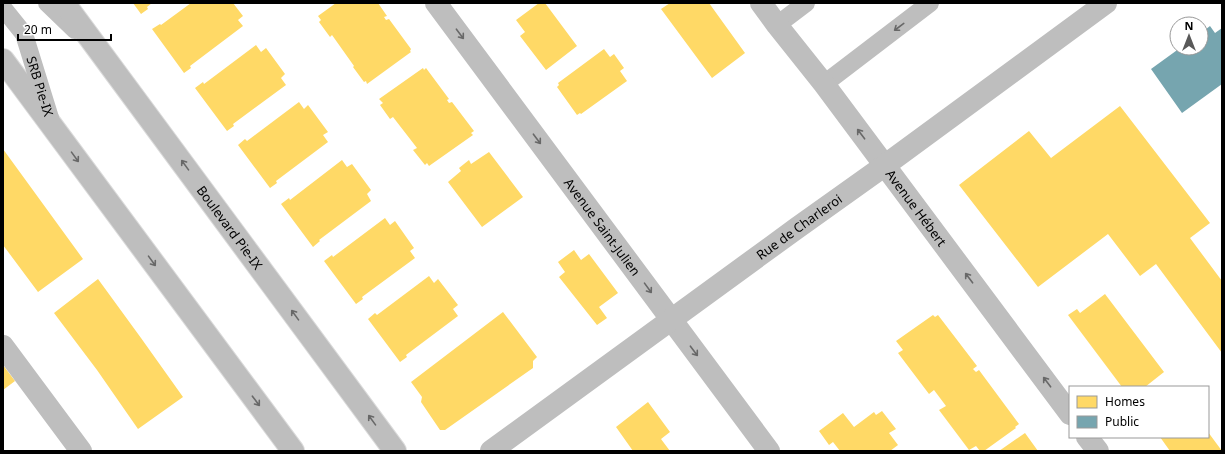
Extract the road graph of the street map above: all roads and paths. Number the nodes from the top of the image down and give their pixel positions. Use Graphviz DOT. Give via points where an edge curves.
graph roads {
  1 [pos="47,3"];
  2 [pos="64,3"];
  3 [pos="436,3"];
  4 [pos="761,3"];
  5 [pos="806,3"];
  6 [pos="930,3"];
  7 [pos="1106,3"];
  8 [pos="3,8"];
  9 [pos="777,25"];
  10 [pos="110,64"];
  11 [pos="5,67"];
  12 [pos="824,84"];
  13 [pos="52,125"];
  14 [pos="884,166"];
  15 [pos="671,319"];
  16 [pos="3,346"];
  17 [pos="1069,413"];
  18 [pos="1089,438"];
  19 [pos="81,451"];
  20 [pos="293,451"];
  21 [pos="395,451"];
  22 [pos="491,451"];
  23 [pos="769,451"];
  24 [pos="1098,451"];
  1 -- 10 [label="lane"];
  2 -- 10 [label="street, Boulevard Pie-IX"];
  3 -- 15 [label="street, Avenue Saint-Julien, one-way"];
  4 -- 9 [label="street, Avenue Hébert"];
  5 -- 9 [label="lane"];
  6 -- 12 [label="lane, one-way"];
  7 -- 14 [label="street, Rue de Charleroi"];
  8 -- 13 [label="lane, SRB Pie-IX" via="24,34"];
  9 -- 12 [label="street, Avenue Hébert"];
  21 -- 10 [label="street, Boulevard Pie-IX, one-way"];
  11 -- 13 [label="street"];
  14 -- 12 [label="street, Avenue Hébert, one-way"];
  13 -- 20 [label="street, one-way"];
  14 -- 15 [label="street, Rue de Charleroi"];
  17 -- 14 [label="street, Avenue Hébert, one-way"];
  15 -- 22 [label="street, Rue de Charleroi"];
  15 -- 23 [label="street, Avenue Saint-Julien, one-way"];
  16 -- 19 [label="street"];
  18 -- 24 [label="street"];
}
